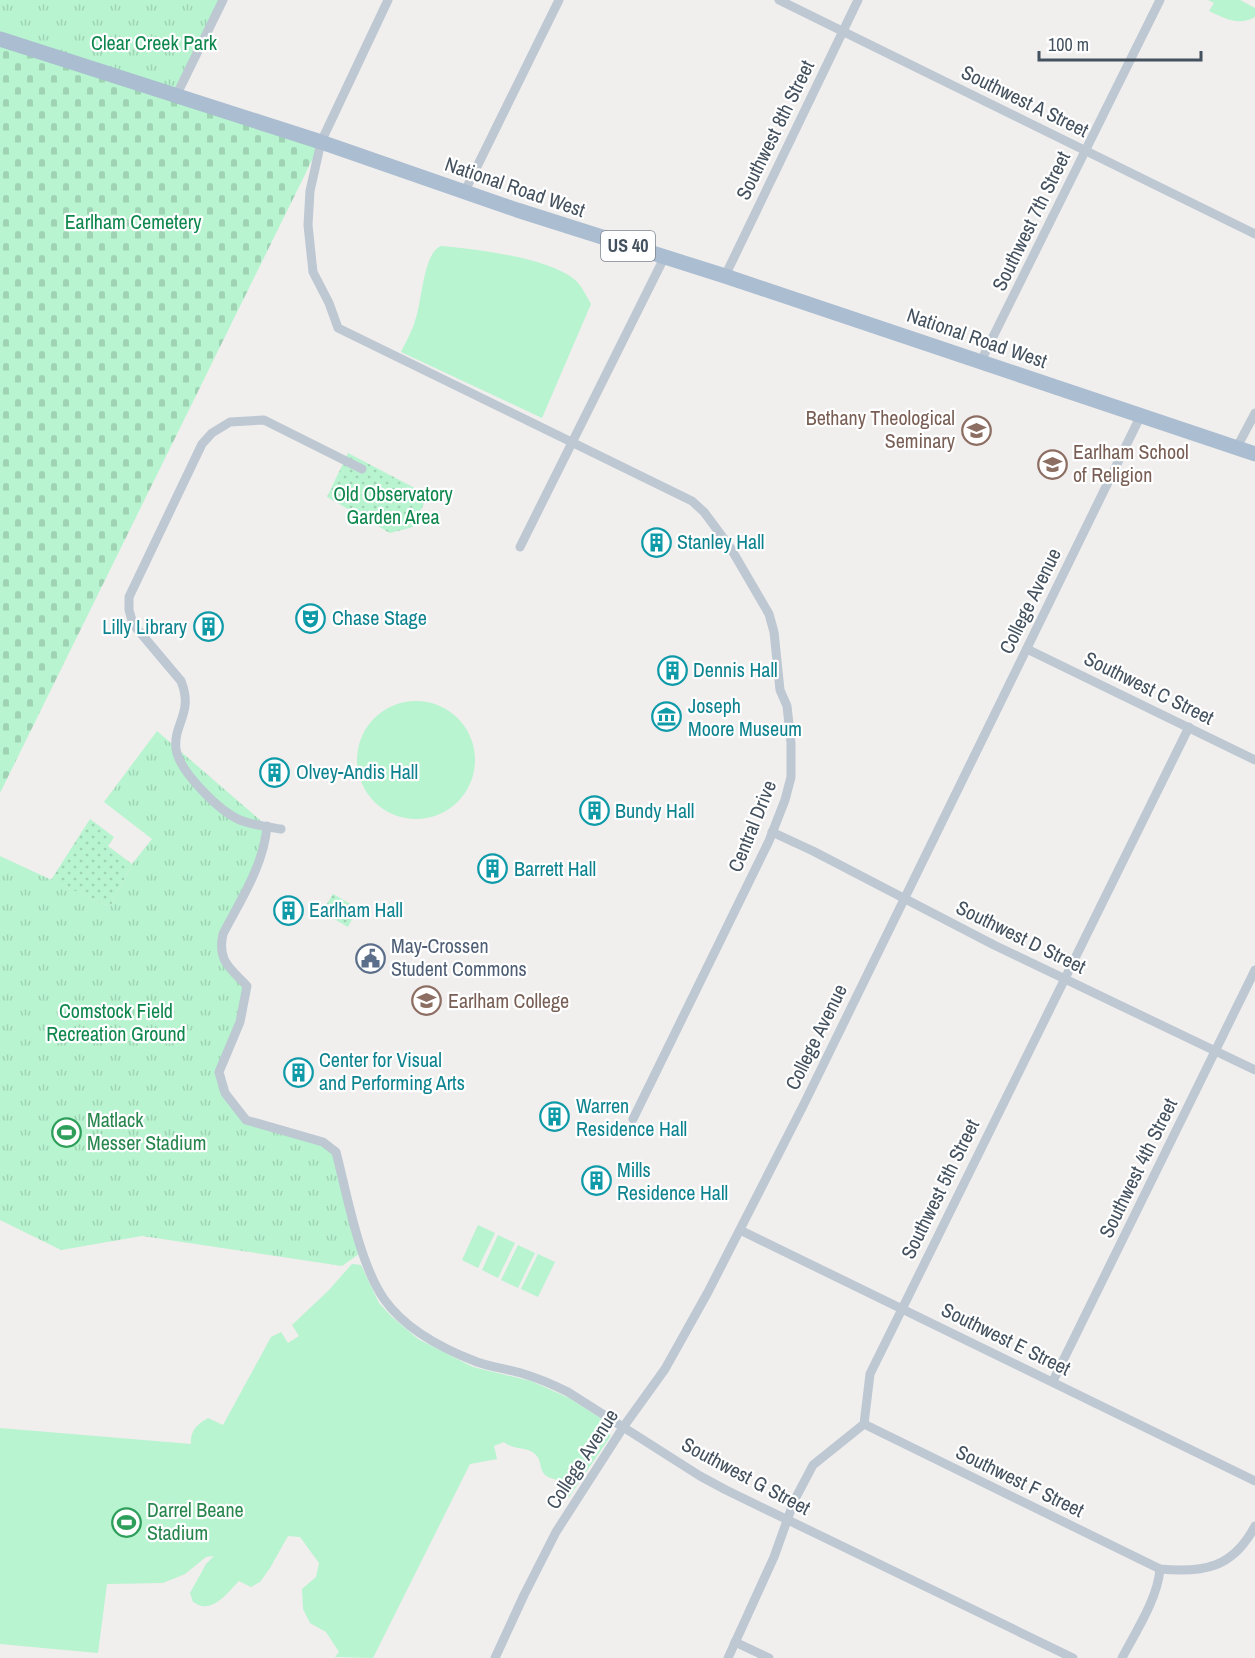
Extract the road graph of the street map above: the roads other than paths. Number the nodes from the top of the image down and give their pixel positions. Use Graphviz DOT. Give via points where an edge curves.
graph roads {
  1 [pos="223,0"];
  2 [pos="388,0"];
  3 [pos="559,0"];
  4 [pos="779,0"];
  5 [pos="858,0"];
  6 [pos="1160,0"];
  7 [pos="843,32"];
  8 [pos="0,39"];
  9 [pos="176,96"];
  10 [pos="321,142"];
  11 [pos="1086,151"];
  12 [pos="465,191"];
  13 [pos="1255,234"];
  14 [pos="664,258"];
  15 [pos="724,276"];
  16 [pos="981,362"];
  17 [pos="1255,413"];
  18 [pos="1141,416"];
  19 [pos="572,443"];
  20 [pos="1236,449"];
  21 [pos="1255,454"];
  22 [pos="362,469"];
  23 [pos="520,547"];
  24 [pos="1027,649"];
  25 [pos="1189,727"];
  26 [pos="1255,760"];
  27 [pos="267,826"];
  28 [pos="281,829"];
  29 [pos="772,832"];
  30 [pos="904,899"];
  31 [pos="1255,970"];
  32 [pos="1064,979"];
  33 [pos="1215,1051"];
  34 [pos="1255,1070"];
  35 [pos="633,1119"];
  36 [pos="740,1230"];
  37 [pos="902,1308"];
  38 [pos="1053,1381"];
  39 [pos="864,1424"];
  40 [pos="624,1426"];
  41 [pos="1255,1481"];
  42 [pos="788,1520"];
  43 [pos="1255,1526"];
  44 [pos="1160,1569"];
  45 [pos="735,1642"];
  46 [pos="495,1658"];
  47 [pos="728,1658"];
  48 [pos="769,1658"];
  49 [pos="1073,1658"];
  50 [pos="1122,1658"];
  1 -- 9 [label="street"];
  2 -- 10 [label="street, Central Drive"];
  3 -- 12 [label="street"];
  4 -- 7 [label="street, Southwest A Street"];
  5 -- 7 [label="street, Southwest 8th Street"];
  6 -- 11 [label="street, Southwest 7th Street"];
  7 -- 11 [label="street, Southwest A Street"];
  7 -- 15 [label="street, Southwest 8th Street"];
  8 -- 9 [label="main road, National Road West / US 40"];
  9 -- 10 [label="main road, National Road West / US 40"];
  10 -- 12 [label="main road, National Road West / US 40"];
  10 -- 19 [label="street, Central Drive" via="310,191 308,225 313,272 338,328"];
  11 -- 13 [label="street, Southwest A Street"];
  11 -- 16 [label="street, Southwest 7th Street"];
  12 -- 14 [label="main road, National Road West / US 40"];
  14 -- 15 [label="main road, National Road West / US 40"];
  14 -- 19 [label="street"];
  15 -- 16 [label="main road, National Road West / US 40"];
  16 -- 18 [label="main road, National Road West / US 40"];
  17 -- 20 [label="street"];
  18 -- 20 [label="main road, National Road West / US 40"];
  18 -- 24 [label="street, College Avenue"];
  19 -- 23 [label="street"];
  19 -- 29 [label="street, Central Drive" via="692,501 730,547 769,614 791,743 791,777"];
  20 -- 21 [label="main road, National Road West / US 40"];
  22 -- 27 [label="street" via="264,420 230,422 202,444 129,597 133,624 185,691 185,714 176,748 182,765 212,800 239,820"];
  24 -- 25 [label="street, Southwest C Street"];
  24 -- 30 [label="street, College Avenue"];
  25 -- 26 [label="street, Southwest C Street"];
  25 -- 32 [label="street, Southwest 5th Street"];
  27 -- 28 [label="street"];
  27 -- 40 [label="street, Southwest G Street" via="257,866 220,946 221,955 247,986 240,1023 219,1072 225,1093 246,1120 323,1142 336,1152 369,1271 384,1298 413,1328 478,1363 549,1382"];
  29 -- 30 [label="street, Southwest D Street"];
  29 -- 35 [label="street, Central Drive"];
  30 -- 32 [label="street, Southwest D Street"];
  30 -- 36 [label="street, College Avenue"];
  31 -- 33 [label="street, Southwest 4th Street"];
  32 -- 33 [label="street, Southwest D Street"];
  32 -- 37 [label="street, Southwest 5th Street"];
  33 -- 34 [label="street, Southwest D Street"];
  33 -- 38 [label="street, Southwest 4th Street"];
  36 -- 37 [label="street, Southwest E Street"];
  36 -- 40 [label="street, College Avenue" via="665,1369"];
  37 -- 38 [label="street, Southwest E Street"];
  37 -- 39 [label="street, Southwest 5th Street" via="870,1374"];
  38 -- 41 [label="street, Southwest E Street"];
  39 -- 42 [label="street" via="813,1465"];
  39 -- 44 [label="street, Southwest F Street"];
  40 -- 42 [label="street, Southwest G Street" via="700,1476"];
  40 -- 46 [label="street, College Avenue" via="556,1532"];
  42 -- 45 [label="street"];
  42 -- 49 [label="street, Southwest G Street"];
  43 -- 44 [label="street" via="1239,1550 1212,1568 1187,1572"];
  44 -- 50 [label="street" via="1153,1595"];
  45 -- 47 [label="street"];
  45 -- 48 [label="street"];
}
